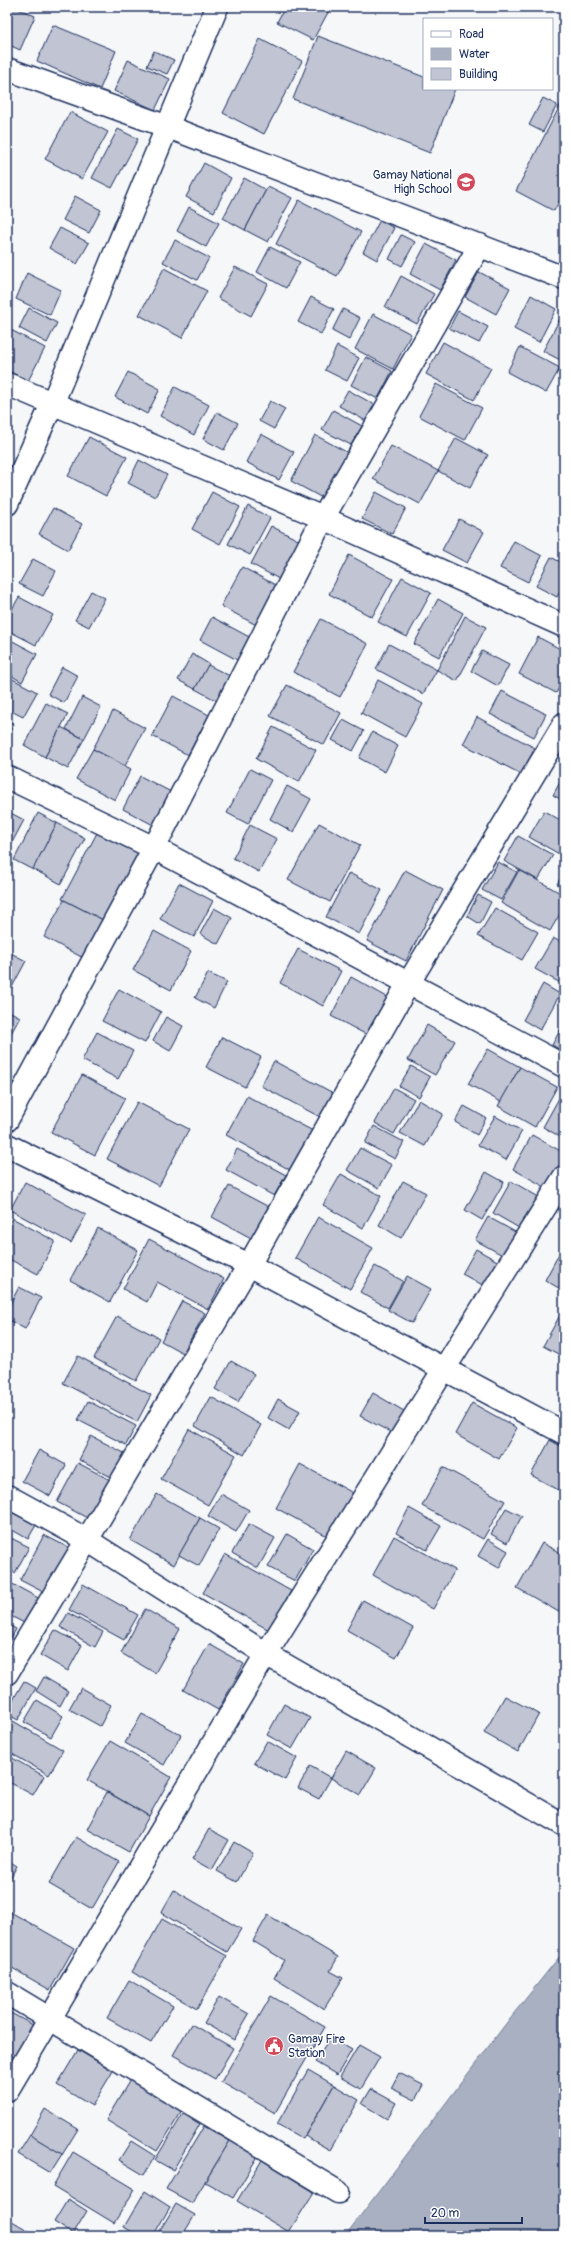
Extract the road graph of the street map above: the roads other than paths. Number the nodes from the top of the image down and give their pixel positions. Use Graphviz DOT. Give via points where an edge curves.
graph roads {
  1 [pos="217,7"];
  2 [pos="7,69"];
  3 [pos="168,127"];
  4 [pos="480,245"];
  5 [pos="564,278"];
  6 [pos="7,384"];
  7 [pos="53,402"];
  8 [pos="7,504"];
  9 [pos="323,518"];
  10 [pos="564,626"];
  11 [pos="564,724"];
  12 [pos="7,777"];
  13 [pos="154,848"];
  14 [pos="408,984"];
  15 [pos="564,1066"];
  16 [pos="7,1120"];
  17 [pos="7,1145"];
  18 [pos="564,1177"];
  19 [pos="249,1265"];
  20 [pos="445,1368"];
  21 [pos="564,1433"];
  22 [pos="7,1496"];
  23 [pos="88,1540"];
  24 [pos="266,1654"];
  25 [pos="7,1673"];
  26 [pos="564,1825"];
  27 [pos="7,1994"];
  28 [pos="50,2019"];
  29 [pos="7,2091"];
  30 [pos="338,2192"];
  1 -- 3 [label="street"];
  2 -- 3 [label="street"];
  3 -- 4 [label="street"];
  3 -- 7 [label="street"];
  4 -- 5 [label="street"];
  4 -- 9 [label="street"];
  6 -- 7 [label="street"];
  7 -- 8 [label="street"];
  7 -- 9 [label="street"];
  9 -- 10 [label="street"];
  9 -- 13 [label="street"];
  11 -- 14 [label="street"];
  12 -- 13 [label="street"];
  13 -- 14 [label="street"];
  13 -- 16 [label="street"];
  14 -- 15 [label="street"];
  14 -- 19 [label="street"];
  17 -- 19 [label="street"];
  18 -- 20 [label="street"];
  19 -- 20 [label="street"];
  19 -- 23 [label="street"];
  20 -- 21 [label="street"];
  20 -- 24 [label="street"];
  22 -- 23 [label="street"];
  23 -- 24 [label="street"];
  23 -- 25 [label="street"];
  24 -- 26 [label="street"];
  24 -- 28 [label="street"];
  27 -- 28 [label="street"];
  28 -- 29 [label="street"];
  28 -- 30 [label="street"];
}
